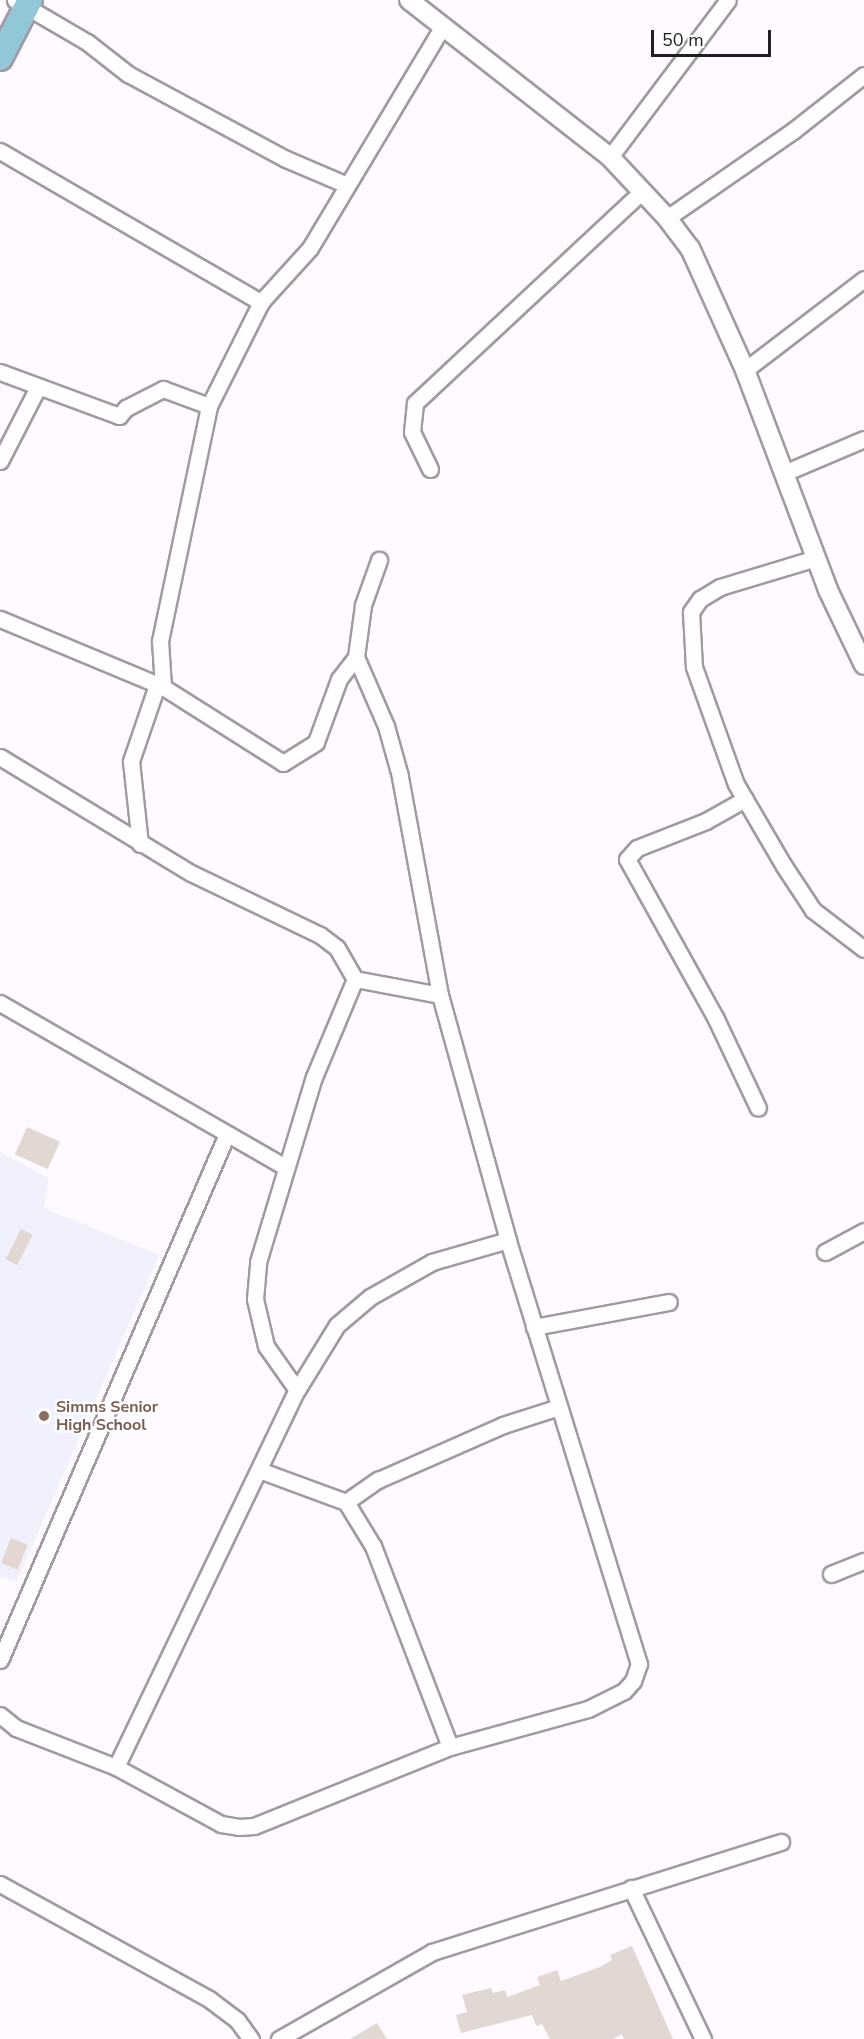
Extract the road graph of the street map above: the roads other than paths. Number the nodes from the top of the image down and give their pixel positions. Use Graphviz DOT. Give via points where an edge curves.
graph roads {
  1 [pos="409,0"];
  2 [pos="728,0"];
  3 [pos="24,2"];
  4 [pos="443,26"];
  5 [pos="0,58"];
  6 [pos="864,75"];
  7 [pos="0,151"];
  8 [pos="610,157"];
  9 [pos="347,185"];
  10 [pos="642,190"];
  11 [pos="667,218"];
  12 [pos="864,279"];
  13 [pos="261,303"];
  14 [pos="745,370"];
  15 [pos="0,372"];
  16 [pos="38,387"];
  17 [pos="209,406"];
  18 [pos="864,439"];
  19 [pos="0,461"];
  20 [pos="430,469"];
  21 [pos="784,473"];
  22 [pos="816,558"];
  23 [pos="379,560"];
  24 [pos="0,619"];
  25 [pos="356,657"];
  26 [pos="864,665"];
  27 [pos="160,686"];
  28 [pos="2,764"];
  29 [pos="745,799"];
  30 [pos="140,843"];
  31 [pos="864,949"];
  32 [pos="355,979"];
  33 [pos="440,995"];
  34 [pos="0,1002"];
  35 [pos="758,1108"];
  36 [pos="227,1134"];
  37 [pos="285,1167"];
  38 [pos="864,1231"];
  39 [pos="507,1240"];
  40 [pos="825,1252"];
  41 [pos="669,1302"];
  42 [pos="534,1327"];
  43 [pos="297,1390"];
  44 [pos="559,1407"];
  45 [pos="259,1470"];
  46 [pos="346,1502"];
  47 [pos="864,1561"];
  48 [pos="831,1574"];
  49 [pos="0,1660"];
  50 [pos="0,1714"];
  51 [pos="450,1747"];
  52 [pos="116,1767"];
  53 [pos="780,1842"];
  54 [pos="0,1884"];
  55 [pos="631,1888"];
  56 [pos="251,2039"];
  57 [pos="279,2039"];
  58 [pos="704,2039"];
  1 -- 4 [label="street"];
  2 -- 8 [label="street"];
  3 -- 5 [label="main road"];
  3 -- 9 [label="street" via="128,74 286,159"];
  4 -- 8 [label="street"];
  4 -- 9 [label="street"];
  6 -- 11 [label="street" via="794,130"];
  7 -- 13 [label="street"];
  8 -- 10 [label="street"];
  9 -- 13 [label="street" via="310,248"];
  10 -- 11 [label="street"];
  10 -- 20 [label="street" via="415,403 411,432"];
  11 -- 14 [label="street" via="690,249"];
  12 -- 14 [label="street"];
  13 -- 17 [label="street"];
  14 -- 21 [label="street"];
  15 -- 16 [label="street"];
  16 -- 17 [label="street" via="119,417 126,408 163,389"];
  16 -- 19 [label="street"];
  17 -- 27 [label="street" via="160,641"];
  18 -- 21 [label="street"];
  21 -- 22 [label="street"];
  22 -- 26 [label="street"];
  22 -- 29 [label="street" via="720,587 700,599 691,612 694,667 705,704"];
  23 -- 25 [label="street" via="363,605"];
  24 -- 27 [label="street"];
  25 -- 27 [label="street" via="339,679 316,741 283,763"];
  25 -- 33 [label="street" via="386,726 400,776"];
  27 -- 30 [label="street" via="131,760"];
  28 -- 30 [label="street"];
  29 -- 31 [label="street" via="813,910"];
  29 -- 35 [label="street" via="706,821 637,848 627,859 716,1020"];
  30 -- 32 [label="street" via="191,873 320,935 337,948"];
  32 -- 33 [label="street"];
  32 -- 37 [label="street" via="314,1077"];
  33 -- 39 [label="street"];
  34 -- 36 [label="street"];
  36 -- 37 [label="street"];
  36 -- 49 [label="street"];
  37 -- 43 [label="street" via="258,1262 255,1299 266,1346"];
  38 -- 40 [label="street"];
  39 -- 42 [label="street"];
  39 -- 43 [label="street" via="432,1262 370,1297 337,1325"];
  41 -- 42 [label="street"];
  42 -- 44 [label="street"];
  43 -- 45 [label="street"];
  44 -- 46 [label="street" via="503,1425 378,1480"];
  44 -- 51 [label="street" via="639,1664 633,1681 624,1691 588,1709"];
  45 -- 46 [label="street"];
  45 -- 52 [label="street"];
  46 -- 51 [label="street" via="373,1546"];
  47 -- 48 [label="street"];
  50 -- 52 [label="street" via="16,1728"];
  51 -- 52 [label="street" via="254,1826 239,1827 221,1824"];
  53 -- 55 [label="street"];
  54 -- 56 [label="street" via="209,2000 237,2020"];
  55 -- 57 [label="street" via="432,1952"];
  55 -- 58 [label="street"];
}
